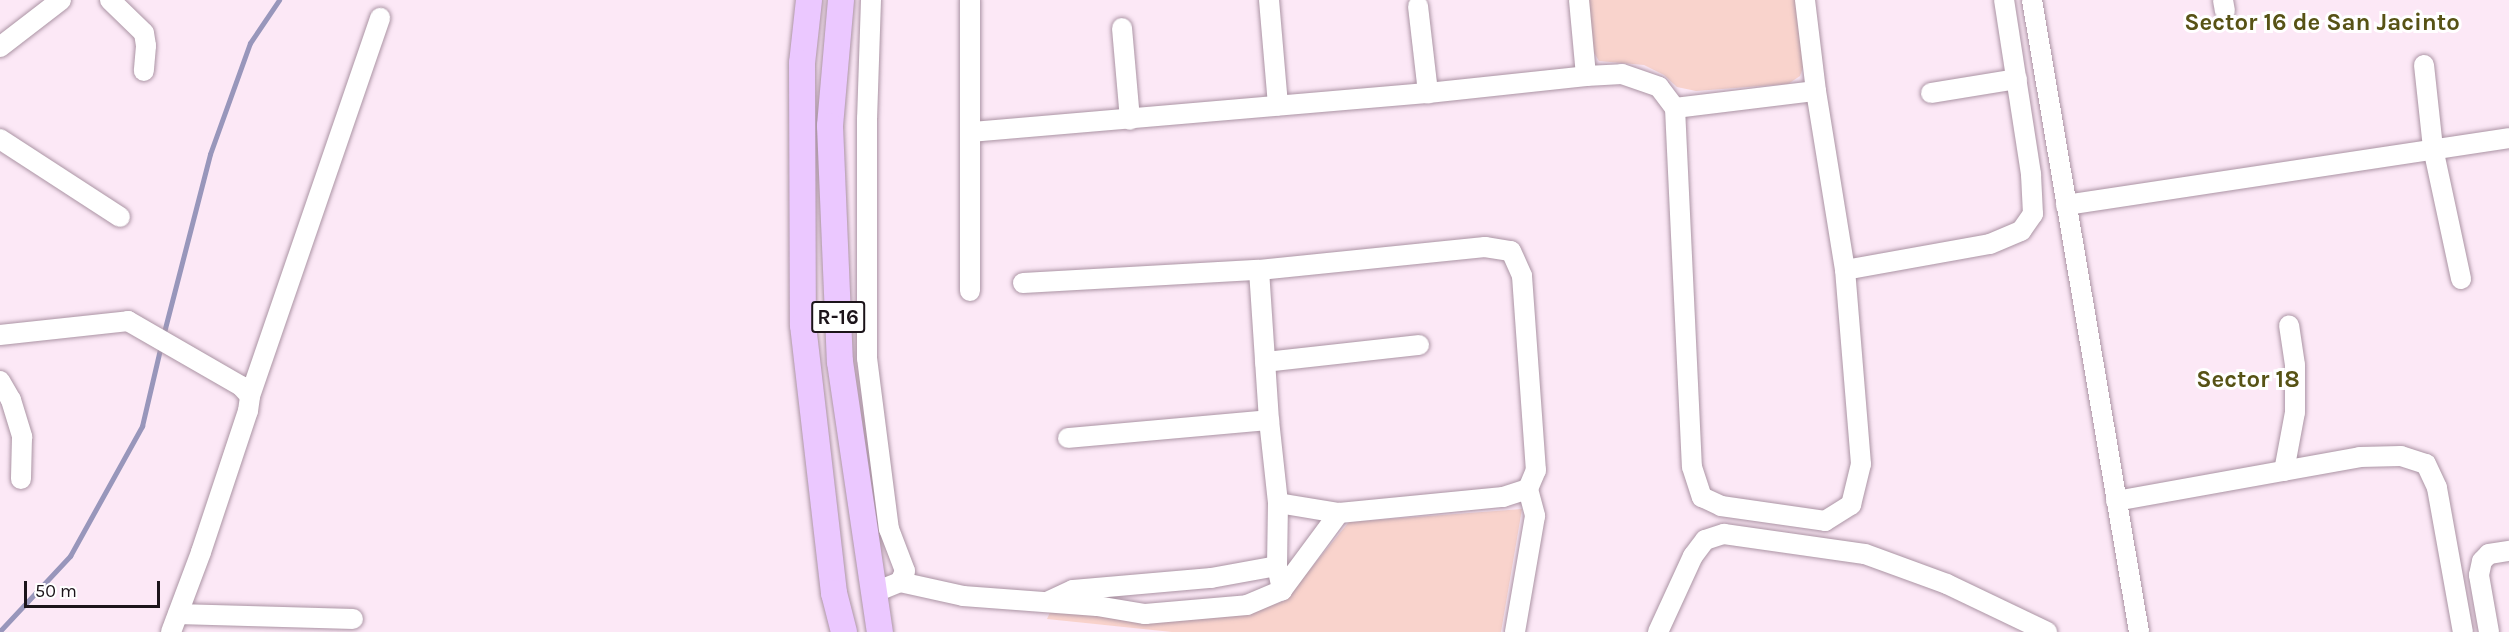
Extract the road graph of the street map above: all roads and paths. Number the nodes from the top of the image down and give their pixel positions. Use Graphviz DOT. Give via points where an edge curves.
graph roads {
  1 [pos="61,0"];
  2 [pos="110,0"];
  3 [pos="809,0"];
  4 [pos="841,0"];
  5 [pos="872,0"];
  6 [pos="970,0"];
  7 [pos="1269,0"];
  8 [pos="1579,0"];
  9 [pos="1805,0"];
  10 [pos="2004,0"];
  11 [pos="2032,0"];
  12 [pos="1418,6"];
  13 [pos="380,18"];
  14 [pos="1122,28"];
  15 [pos="0,47"];
  16 [pos="2424,65"];
  17 [pos="144,71"];
  18 [pos="1586,76"];
  19 [pos="2016,79"];
  20 [pos="1816,91"];
  21 [pos="1428,93"];
  22 [pos="1931,93"];
  23 [pos="1278,106"];
  24 [pos="1675,108"];
  25 [pos="1130,120"];
  26 [pos="971,132"];
  27 [pos="2509,138"];
  28 [pos="0,139"];
  29 [pos="2433,148"];
  30 [pos="2066,204"];
  31 [pos="120,217"];
  32 [pos="1259,270"];
  33 [pos="1845,270"];
  34 [pos="2461,279"];
  35 [pos="1023,283"];
  36 [pos="970,291"];
  37 [pos="2289,325"];
  38 [pos="0,335"];
  39 [pos="1419,345"];
  40 [pos="867,358"];
  41 [pos="840,362"];
  42 [pos="1265,362"];
  43 [pos="807,365"];
  44 [pos="0,381"];
  45 [pos="250,396"];
  46 [pos="1269,420"];
  47 [pos="1068,438"];
  48 [pos="2284,471"];
  49 [pos="21,479"];
  50 [pos="1528,489"];
  51 [pos="2116,501"];
  52 [pos="1278,503"];
  53 [pos="1339,513"];
  54 [pos="2509,551"];
  55 [pos="1277,566"];
  56 [pos="1211,578"];
  57 [pos="900,582"];
  58 [pos="1282,590"];
  59 [pos="873,593"];
  60 [pos="1047,602"];
  61 [pos="1210,609"];
  62 [pos="353,619"];
  63 [pos="174,623"];
  64 [pos="844,632"];
  65 [pos="880,632"];
  66 [pos="1515,632"];
  67 [pos="1658,632"];
  68 [pos="2047,632"];
  69 [pos="2139,632"];
  70 [pos="2463,632"];
  71 [pos="2489,632"];
  1 -- 15 [label="street"];
  2 -- 17 [label="street" via="144,33"];
  3 -- 43 [label="main road, R-16" via="802,63 803,325"];
  4 -- 41 [label="main road, R-16" via="830,126"];
  5 -- 40 [label="street" via="867,118"];
  6 -- 26 [label="street"];
  7 -- 23 [label="street"];
  8 -- 18 [label="street"];
  9 -- 20 [label="street"];
  10 -- 19 [label="street"];
  11 -- 30 [label="street"];
  12 -- 21 [label="street"];
  13 -- 45 [label="street"];
  14 -- 25 [label="street"];
  16 -- 29 [label="street"];
  18 -- 21 [label="street"];
  18 -- 24 [label="street" via="1622,74 1659,87"];
  19 -- 22 [label="street"];
  19 -- 33 [label="street" via="2031,174 2033,214 2021,231 1990,244"];
  20 -- 24 [label="street"];
  20 -- 33 [label="street"];
  21 -- 23 [label="street"];
  23 -- 25 [label="street"];
  24 -- 33 [label="street" via="1692,467 1702,497 1720,506 1825,521 1851,505 1861,464"];
  25 -- 26 [label="street"];
  26 -- 36 [label="street"];
  27 -- 29 [label="street"];
  28 -- 31 [label="street"];
  29 -- 30 [label="street"];
  29 -- 34 [label="street"];
  30 -- 51 [label="street"];
  32 -- 35 [label="street"];
  32 -- 42 [label="street"];
  32 -- 50 [label="street" via="1485,247 1511,251 1523,287 1536,470"];
  37 -- 48 [label="street" via="2295,365 2295,412"];
  38 -- 45 [label="street" via="128,321 241,386"];
  39 -- 42 [label="street"];
  40 -- 41 [label="street"];
  40 -- 57 [label="street" via="889,529 905,571"];
  41 -- 43 [label="street"];
  41 -- 59 [label="main road, R-16"];
  42 -- 46 [label="street"];
  43 -- 64 [label="main road, R-16" via="834,593"];
  44 -- 49 [label="street" via="11,400 22,437"];
  45 -- 63 [label="street"];
  46 -- 47 [label="street"];
  46 -- 52 [label="street"];
  48 -- 51 [label="street"];
  48 -- 70 [label="street" via="2360,457 2401,456 2426,464 2437,488"];
  50 -- 53 [label="street" via="1503,497"];
  50 -- 66 [label="street" via="1535,516"];
  51 -- 69 [label="street"];
  52 -- 53 [label="street"];
  52 -- 55 [label="street"];
  53 -- 58 [label="street"];
  54 -- 71 [label="street" via="2489,554 2481,561 2479,574"];
  55 -- 56 [label="street"];
  55 -- 58 [label="street"];
  56 -- 60 [label="street" via="1073,590"];
  56 -- 61 [label="street" via="1214,595"];
  57 -- 59 [label="street"];
  57 -- 60 [label="street" via="963,596"];
  58 -- 61 [label="street" via="1247,605"];
  59 -- 65 [label="main road, R-16"];
  60 -- 61 [label="street" via="1145,614"];
  62 -- 63 [label="street"];
  67 -- 68 [label="street" via="1693,556 1705,540 1724,534 1865,554 1947,584"];
}
